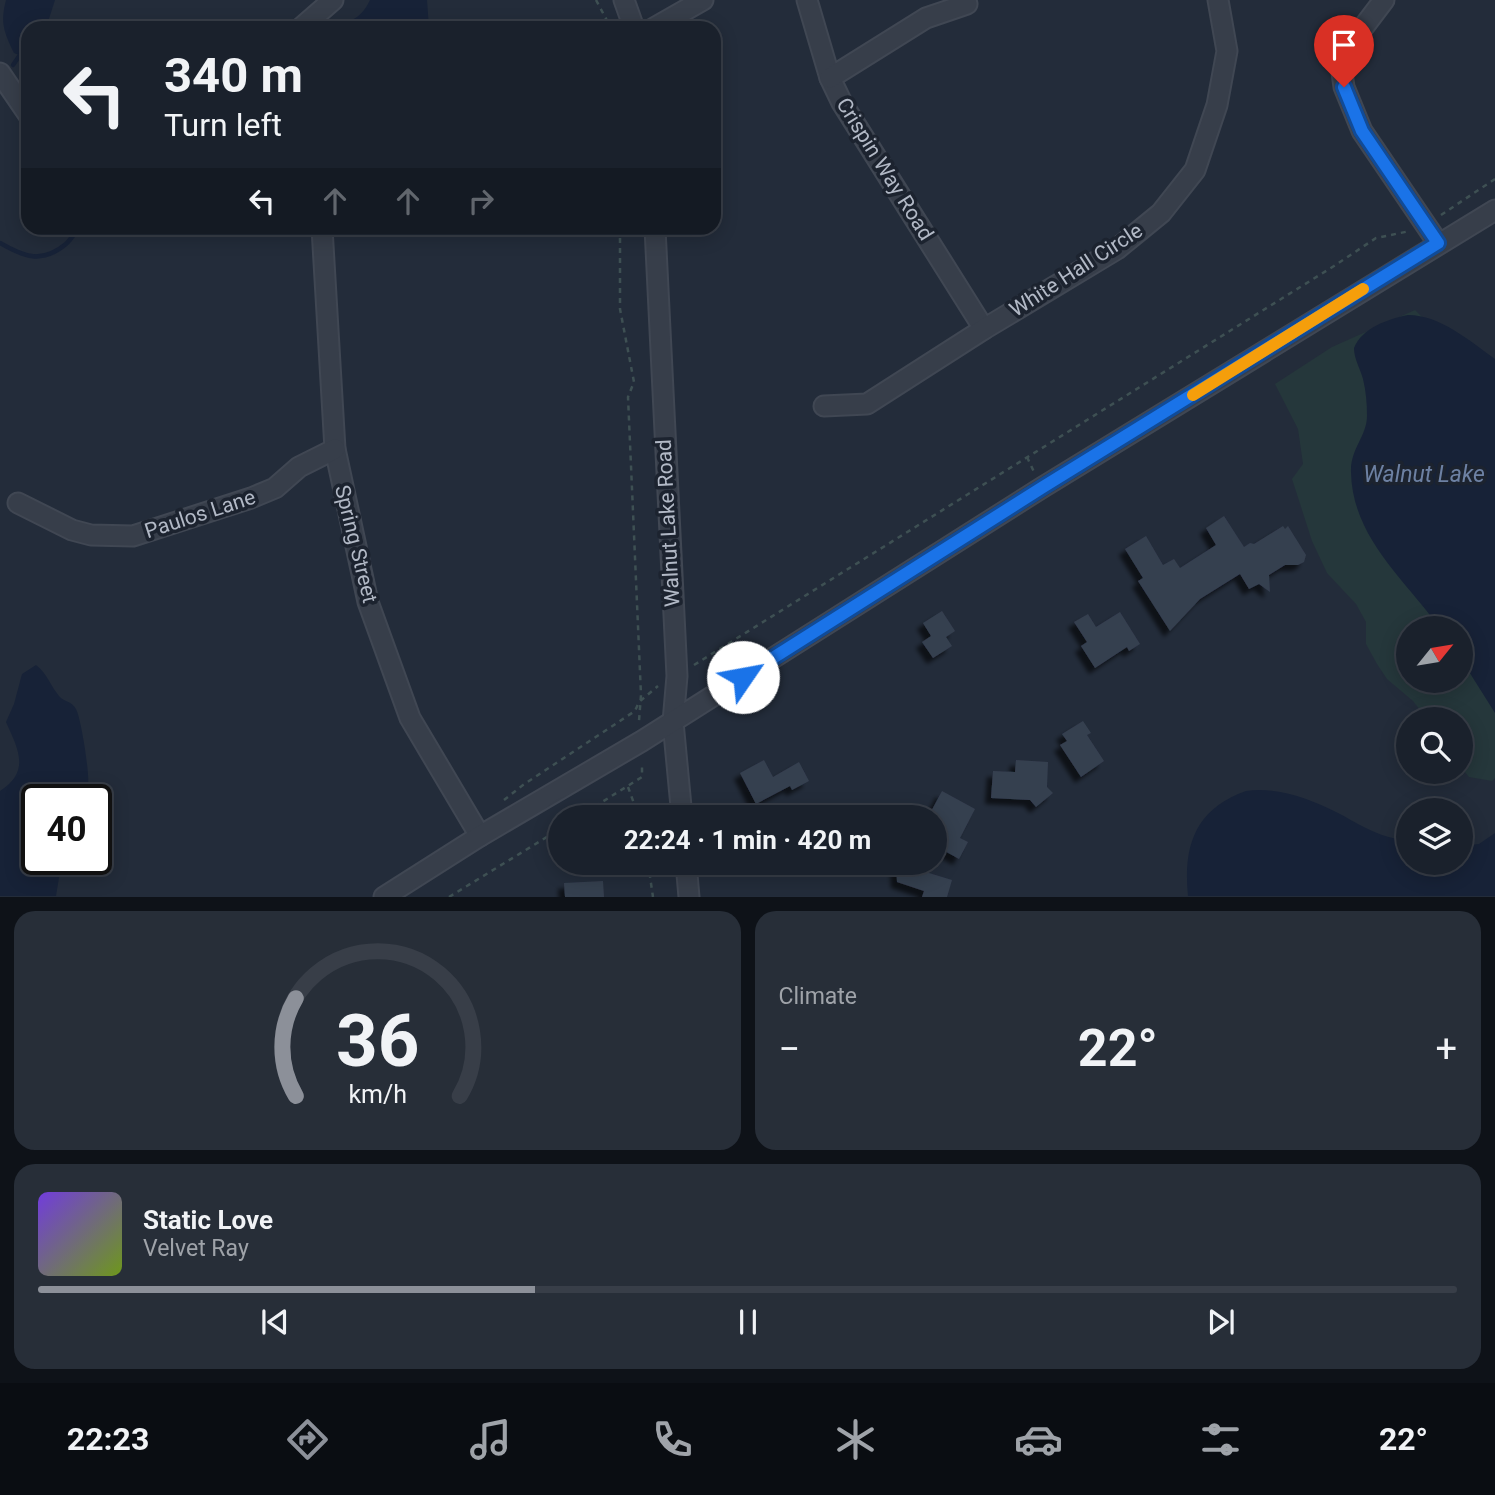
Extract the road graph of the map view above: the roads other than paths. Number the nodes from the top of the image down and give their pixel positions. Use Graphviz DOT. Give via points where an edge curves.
graph roads {
  1 [pos="333,0"];
  2 [pos="703,0"];
  3 [pos="807,0"];
  4 [pos="1218,0"];
  5 [pos="1384,0"];
  6 [pos="628,1"];
  7 [pos="967,4"];
  8 [pos="309,21"];
  9 [pos="632,21"];
  10 [pos="666,21"];
  11 [pos="0,73"];
  12 [pos="830,78"];
  13 [pos="21,104"];
  14 [pos="1495,210"];
  15 [pos="322,235"];
  16 [pos="655,235"];
  17 [pos="1438,243"];
  18 [pos="984,329"];
  19 [pos="824,406"];
  20 [pos="335,449"];
  21 [pos="19,503"];
  22 [pos="673,722"];
  23 [pos="681,805"];
  24 [pos="480,836"];
  25 [pos="687,875"];
  26 [pos="384,897"];
  27 [pos="689,897"];
  1 -- 8 [label="street"];
  2 -- 10 [label="street"];
  3 -- 12 [label="street, Crispin Way Road"];
  4 -- 18 [label="street, White Hall Circle" via="1227,51 1217,105 1195,170 1161,213 1117,249"];
  5 -- 17 [label="street" via="1340,58 1344,87 1362,131"];
  6 -- 9 [label="street"];
  7 -- 12 [label="street" via="926,18"];
  11 -- 13 [label="street"];
  12 -- 18 [label="street, Crispin Way Road"];
  14 -- 17 [label="street"];
  15 -- 20 [label="street, Spring Street"];
  16 -- 22 [label="street, Walnut Lake Road" via="677,676"];
  17 -- 22 [label="street"];
  18 -- 19 [label="street, White Hall Circle" via="867,404"];
  20 -- 21 [label="street, Paulos Lane" via="299,467 275,488 133,536 72,530"];
  20 -- 24 [label="street, Spring Street" via="368,602 410,718"];
  22 -- 23 [label="street, Walnut Lake Road"];
  22 -- 24 [label="street"];
  24 -- 26 [label="street"];
  25 -- 27 [label="street"];
}
